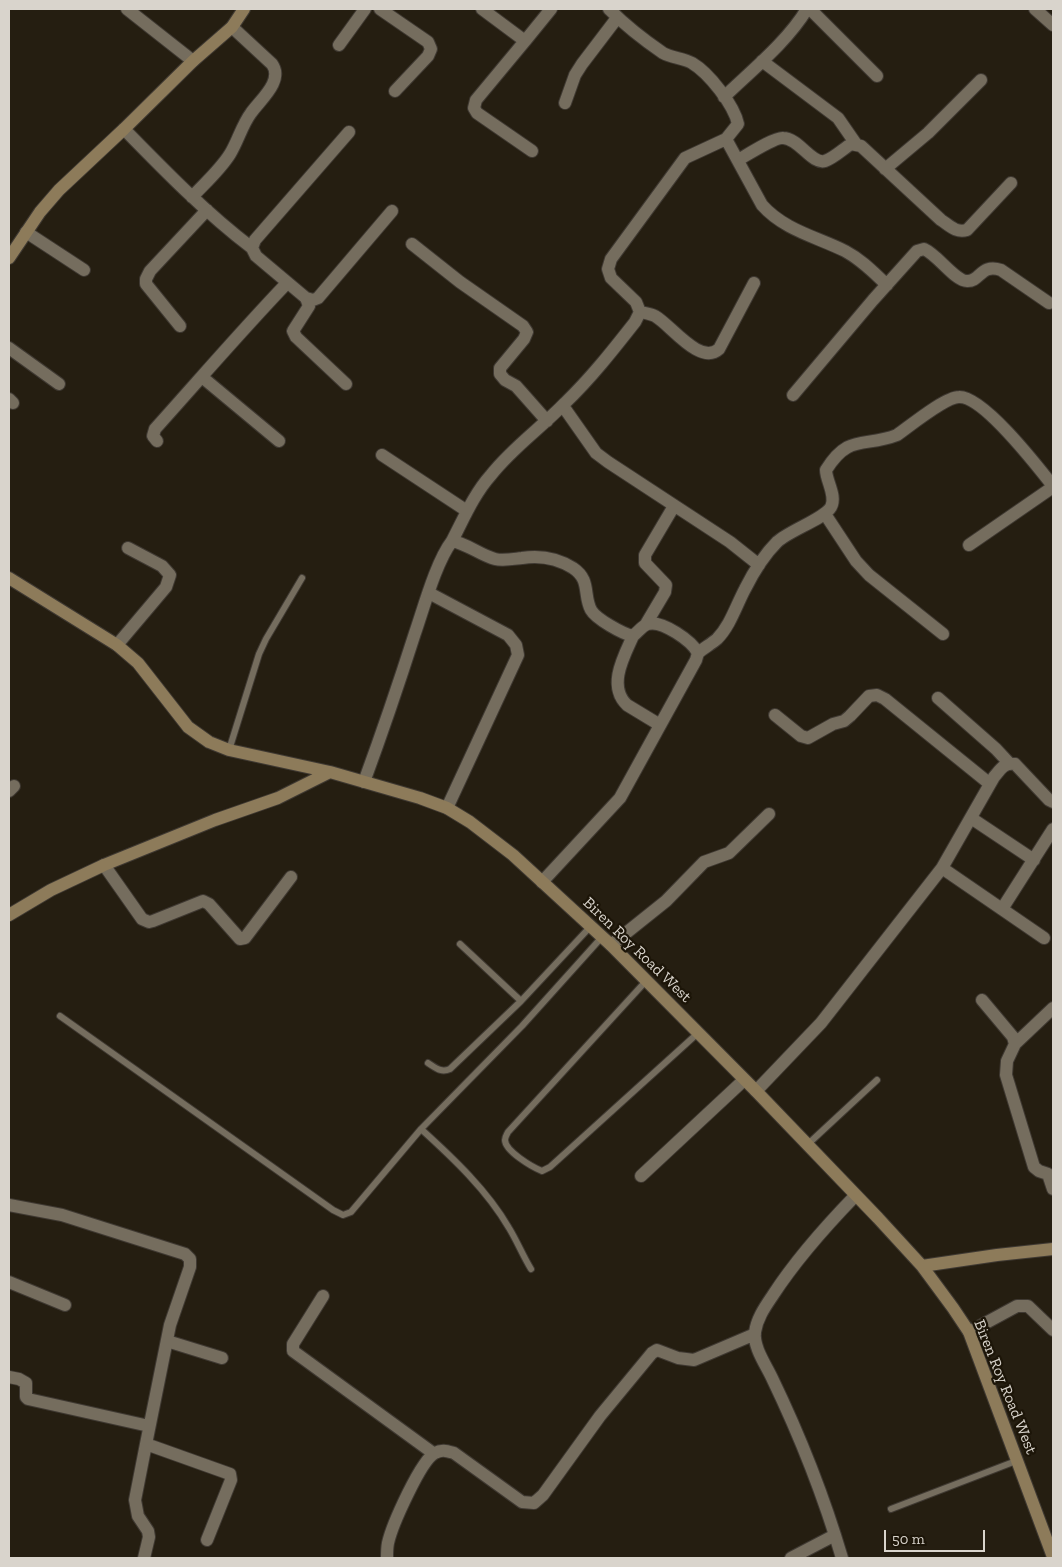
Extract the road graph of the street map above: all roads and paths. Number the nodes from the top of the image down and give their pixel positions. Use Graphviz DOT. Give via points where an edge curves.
graph roads {
  1 [pos="128,9"];
  2 [pos="244,9"];
  3 [pos="365,9"];
  4 [pos="380,9"];
  5 [pos="482,9"];
  6 [pos="552,9"];
  7 [pos="808,9"];
  8 [pos="1035,9"];
  9 [pos="613,13"];
  10 [pos="1053,25"];
  11 [pos="232,27"];
  12 [pos="525,41"];
  13 [pos="339,45"];
  14 [pos="193,61"];
  15 [pos="762,61"];
  16 [pos="877,76"];
  17 [pos="981,80"];
  18 [pos="395,91"];
  19 [pos="724,97"];
  20 [pos="565,103"];
  21 [pos="124,130"];
  22 [pos="349,132"];
  23 [pos="726,139"];
  24 [pos="856,144"];
  25 [pos="532,151"];
  26 [pos="738,160"];
  27 [pos="885,168"];
  28 [pos="1011,183"];
  29 [pos="192,197"];
  30 [pos="206,210"];
  31 [pos="392,211"];
  32 [pos="26,232"];
  33 [pos="412,244"];
  34 [pos="252,248"];
  35 [pos="9,258"];
  36 [pos="84,270"];
  37 [pos="287,283"];
  38 [pos="754,283"];
  39 [pos="887,285"];
  40 [pos="306,298"];
  41 [pos="1049,303"];
  42 [pos="640,312"];
  43 [pos="180,326"];
  44 [pos="9,348"];
  45 [pos="202,377"];
  46 [pos="59,384"];
  47 [pos="346,384"];
  48 [pos="793,395"];
  49 [pos="563,406"];
  50 [pos="547,421"];
  51 [pos="157,441"];
  52 [pos="279,441"];
  53 [pos="382,455"];
  54 [pos="1053,487"];
  55 [pos="674,506"];
  56 [pos="467,512"];
  57 [pos="824,514"];
  58 [pos="452,541"];
  59 [pos="969,545"];
  60 [pos="128,548"];
  61 [pos="759,565"];
  62 [pos="9,578"];
  63 [pos="302,578"];
  64 [pos="428,592"];
  65 [pos="646,624"];
  66 [pos="943,634"];
  67 [pos="633,636"];
  68 [pos="117,644"];
  69 [pos="698,653"];
  70 [pos="938,698"];
  71 [pos="775,715"];
  72 [pos="660,725"];
  73 [pos="230,750"];
  74 [pos="1009,763"];
  75 [pos="330,772"];
  76 [pos="364,782"];
  77 [pos="990,784"];
  78 [pos="1053,802"];
  79 [pos="447,808"];
  80 [pos="769,814"];
  81 [pos="971,818"];
  82 [pos="1053,829"];
  83 [pos="1034,860"];
  84 [pos="104,865"];
  85 [pos="942,868"];
  86 [pos="292,877"];
  87 [pos="542,882"];
  88 [pos="1002,909"];
  89 [pos="9,915"];
  90 [pos="591,926"];
  91 [pos="1044,938"];
  92 [pos="607,941"];
  93 [pos="460,944"];
  94 [pos="646,981"];
  95 [pos="982,1000"];
  96 [pos="521,1001"];
  97 [pos="1053,1008"];
  98 [pos="60,1016"];
  99 [pos="698,1033"];
  100 [pos="1015,1044"];
  101 [pos="428,1063"];
  102 [pos="744,1080"];
  103 [pos="877,1080"];
  104 [pos="756,1091"];
  105 [pos="421,1130"];
  106 [pos="807,1146"];
  107 [pos="641,1176"];
  108 [pos="1053,1189"];
  109 [pos="855,1196"];
  110 [pos="9,1205"];
  111 [pos="1053,1250"];
  112 [pos="922,1266"];
  113 [pos="531,1269"];
  114 [pos="9,1282"];
  115 [pos="323,1296"];
  116 [pos="65,1305"];
  117 [pos="1053,1330"];
  118 [pos="968,1332"];
  119 [pos="755,1334"];
  120 [pos="167,1341"];
  121 [pos="222,1358"];
  122 [pos="9,1377"];
  123 [pos="150,1426"];
  124 [pos="146,1444"];
  125 [pos="433,1454"];
  126 [pos="1016,1461"];
  127 [pos="891,1509"];
  128 [pos="835,1535"];
  129 [pos="207,1540"];
  130 [pos="1053,1557"];
  131 [pos="144,1558"];
  132 [pos="387,1558"];
  133 [pos="791,1558"];
  134 [pos="842,1558"];
  1 -- 14 [label="street"];
  2 -- 11 [label="main road"];
  3 -- 13 [label="street"];
  4 -- 18 [label="street" via="428,42 431,49"];
  5 -- 12 [label="street"];
  6 -- 12 [label="street"];
  7 -- 15 [label="street"];
  7 -- 16 [label="street"];
  8 -- 10 [label="street"];
  9 -- 19 [label="street" via="664,53 697,66"];
  9 -- 20 [label="street" via="575,75"];
  11 -- 14 [label="main road"];
  11 -- 29 [label="street" via="272,64 276,74 229,155"];
  12 -- 25 [label="street" via="476,100 474,108"];
  14 -- 21 [label="main road"];
  15 -- 19 [label="street"];
  15 -- 24 [label="street" via="838,118"];
  17 -- 27 [label="street" via="928,133"];
  19 -- 23 [label="street" via="738,124"];
  21 -- 29 [label="street"];
  21 -- 32 [label="main road" via="59,190"];
  22 -- 34 [label="street" via="255,240"];
  23 -- 26 [label="street"];
  23 -- 42 [label="street" via="685,158 611,259 608,269 611,278 636,302"];
  24 -- 26 [label="street" via="821,162 796,142 779,138"];
  24 -- 27 [label="street"];
  26 -- 39 [label="street" via="762,205 770,213 805,234 861,260"];
  27 -- 28 [label="street" via="942,220 961,232 967,230"];
  29 -- 30 [label="street"];
  30 -- 34 [label="street"];
  30 -- 43 [label="street" via="146,279 146,284"];
  31 -- 40 [label="street" via="318,298"];
  32 -- 35 [label="main road"];
  32 -- 36 [label="street"];
  33 -- 50 [label="street" via="523,326 527,332 524,340 500,368 500,374 516,386"];
  34 -- 37 [label="street" via="256,256"];
  37 -- 40 [label="street"];
  37 -- 45 [label="street"];
  38 -- 42 [label="street" via="715,353 701,351 679,338 654,316"];
  39 -- 41 [label="street" via="917,251 924,249 966,282 994,267"];
  39 -- 48 [label="street"];
  40 -- 47 [label="street" via="309,306 293,331"];
  42 -- 49 [label="street" via="636,322"];
  44 -- 46 [label="street"];
  45 -- 51 [label="street" via="155,429 153,436"];
  45 -- 52 [label="street"];
  49 -- 50 [label="street"];
  49 -- 55 [label="street" via="596,452"];
  50 -- 56 [label="street" via="491,474"];
  53 -- 56 [label="street"];
  54 -- 57 [label="street" via="1004,428 972,402 960,397 948,400 897,435 853,444 842,451 826,470 833,502"];
  54 -- 59 [label="street"];
  55 -- 61 [label="street"];
  55 -- 65 [label="street" via="645,555 645,564 666,585"];
  56 -- 58 [label="street"];
  57 -- 61 [label="street" via="788,533"];
  57 -- 66 [label="street" via="869,575"];
  58 -- 64 [label="street"];
  58 -- 67 [label="street" via="496,559 541,556 574,569 586,585 591,610 625,634"];
  60 -- 68 [label="street" via="162,566 170,575 166,587"];
  61 -- 69 [label="street" via="729,623 717,639"];
  62 -- 68 [label="main road, Biren Roy Road West"];
  63 -- 73 [label="lane" via="259,654"];
  64 -- 76 [label="street"];
  64 -- 79 [label="street" via="508,635 516,645 518,656"];
  65 -- 67 [label="street"];
  65 -- 69 [label="street" via="662,625 685,639"];
  67 -- 72 [label="street" via="617,679 622,700"];
  68 -- 73 [label="main road, Biren Roy Road West" via="138,662 188,728 209,742"];
  69 -- 72 [label="street"];
  70 -- 74 [label="street"];
  71 -- 77 [label="street" via="808,738 844,721 869,696 876,695"];
  72 -- 87 [label="street" via="620,798"];
  73 -- 75 [label="main road, Biren Roy Road West"];
  74 -- 77 [label="street"];
  74 -- 78 [label="street" via="1015,764"];
  75 -- 76 [label="main road, Biren Roy Road West"];
  75 -- 84 [label="main road" via="278,798"];
  76 -- 79 [label="main road, Biren Roy Road West"];
  77 -- 81 [label="street"];
  79 -- 87 [label="main road, Biren Roy Road West" via="513,855"];
  80 -- 92 [label="street" via="729,853 704,862 666,901"];
  81 -- 83 [label="street"];
  81 -- 85 [label="street"];
  82 -- 83 [label="street"];
  83 -- 88 [label="street"];
  84 -- 86 [label="street" via="142,919 153,921 203,901 240,940 245,938"];
  84 -- 89 [label="main road" via="51,890"];
  85 -- 88 [label="street"];
  85 -- 104 [label="street" via="821,1023"];
  87 -- 90 [label="main road, Biren Roy Road West"];
  88 -- 91 [label="street"];
  90 -- 92 [label="main road, Biren Roy Road West"];
  90 -- 96 [label="lane"];
  92 -- 94 [label="main road, Biren Roy Road West"];
  92 -- 105 [label="lane"];
  93 -- 96 [label="lane"];
  94 -- 99 [label="main road, Biren Roy Road West"];
  94 -- 99 [label="lane" via="508,1132 505,1140 509,1148 532,1167 542,1171 550,1167"];
  95 -- 100 [label="street" via="1013,1037"];
  96 -- 101 [label="lane" via="450,1069 438,1070"];
  97 -- 100 [label="street"];
  98 -- 105 [label="lane" via="343,1215 350,1212"];
  99 -- 102 [label="main road, Biren Roy Road West"];
  100 -- 108 [label="street" via="1007,1061 1006,1075 1034,1167 1048,1174"];
  102 -- 104 [label="main road, Biren Roy Road West"];
  102 -- 107 [label="street"];
  103 -- 106 [label="lane"];
  104 -- 106 [label="main road, Biren Roy Road West"];
  105 -- 113 [label="lane" via="462,1168 496,1210"];
  106 -- 109 [label="main road, Biren Roy Road West"];
  109 -- 112 [label="main road, Biren Roy Road West"];
  109 -- 119 [label="street" via="815,1237 789,1270 759,1317"];
  110 -- 120 [label="street" via="62,1215 185,1254 190,1259 190,1267"];
  111 -- 112 [label="main road"];
  112 -- 118 [label="main road, Biren Roy Road West"];
  114 -- 116 [label="street"];
  115 -- 125 [label="street" via="293,1350"];
  117 -- 118 [label="street" via="1028,1306 1017,1306"];
  118 -- 126 [label="main road, Biren Roy Road West"];
  119 -- 125 [label="street" via="694,1360 657,1350 652,1353 534,1503 522,1502 454,1453 442,1450"];
  119 -- 128 [label="street" via="758,1348 793,1421"];
  120 -- 121 [label="street"];
  120 -- 123 [label="street"];
  122 -- 123 [label="street" via="26,1383 28,1399"];
  123 -- 124 [label="street"];
  124 -- 129 [label="street" via="230,1474 231,1480"];
  124 -- 131 [label="street" via="135,1500 138,1516 149,1537"];
  125 -- 132 [label="street" via="414,1480 404,1502 388,1543"];
  126 -- 127 [label="lane"];
  126 -- 130 [label="main road, Biren Roy Road West"];
  128 -- 133 [label="street"];
  128 -- 134 [label="street"];
}
